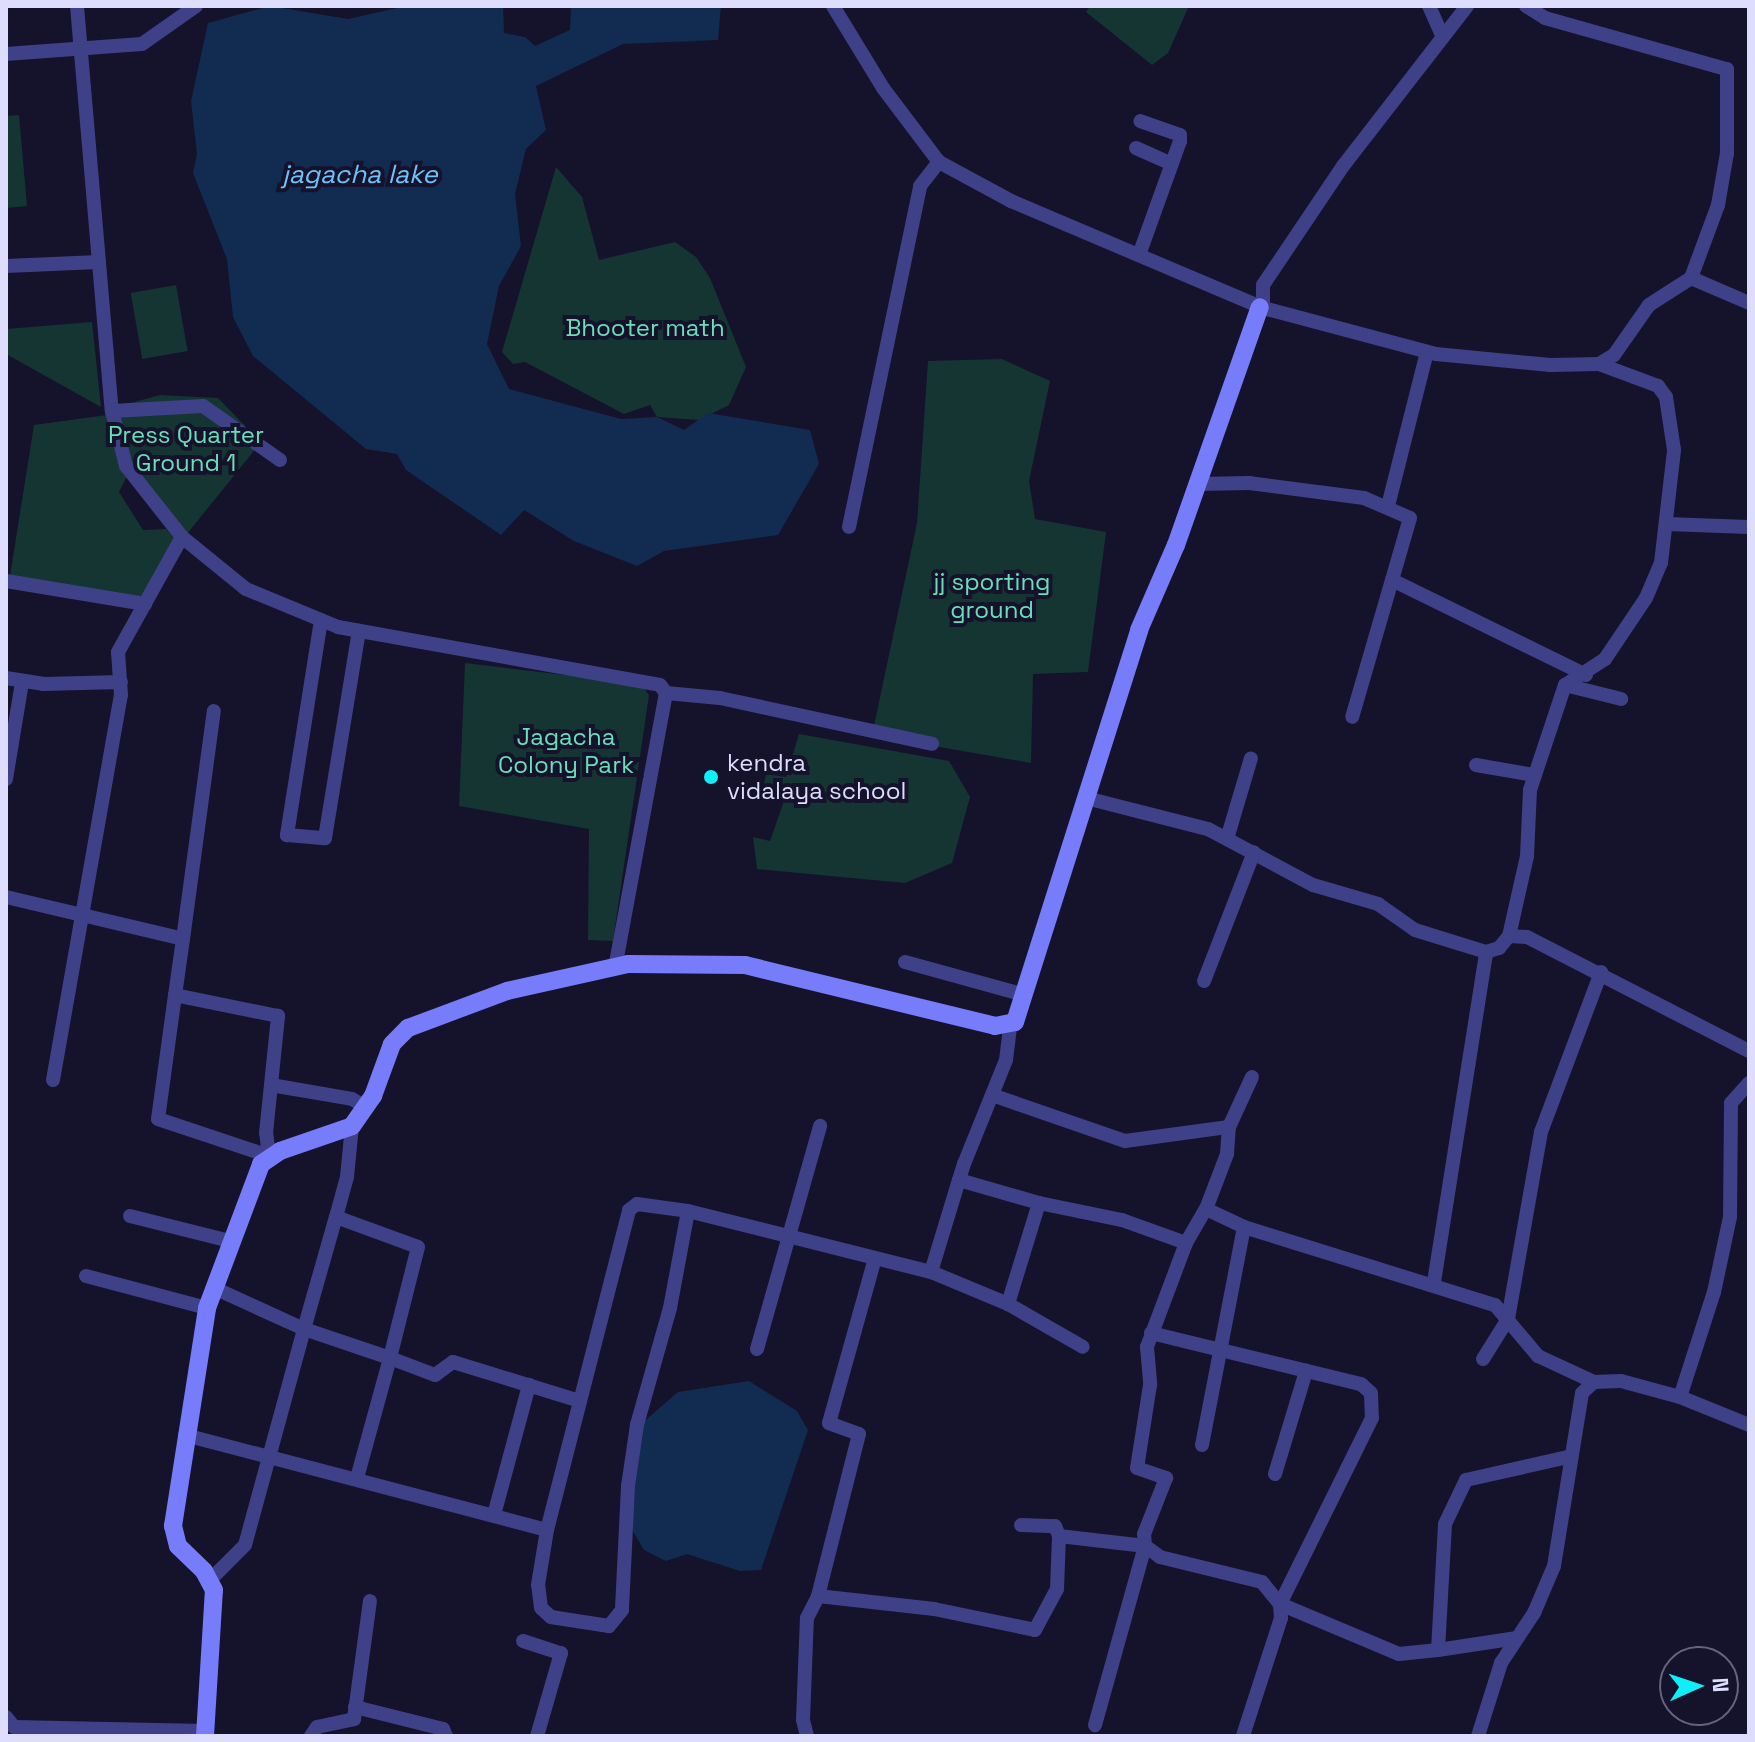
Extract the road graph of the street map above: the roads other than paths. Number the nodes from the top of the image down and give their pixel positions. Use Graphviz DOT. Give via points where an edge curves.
graph roads {
  1 [pos="77,6"];
  2 [pos="196,6"];
  3 [pos="833,6"];
  4 [pos="1429,6"];
  5 [pos="1467,6"];
  6 [pos="1526,6"];
  7 [pos="1443,37"];
  8 [pos="80,46"];
  9 [pos="6,54"];
  10 [pos="1140,121"];
  11 [pos="1136,148"];
  12 [pos="939,162"];
  13 [pos="1172,164"];
  14 [pos="1139,255"];
  15 [pos="99,262"];
  16 [pos="6,266"];
  17 [pos="1691,278"];
  18 [pos="1749,303"];
  19 [pos="1262,307"];
  20 [pos="1427,352"];
  21 [pos="1599,364"];
  22 [pos="112,411"];
  23 [pos="280,460"];
  24 [pos="1198,484"];
  25 [pos="1388,506"];
  26 [pos="1667,524"];
  27 [pos="849,527"];
  28 [pos="1749,527"];
  29 [pos="182,537"];
  30 [pos="1392,580"];
  31 [pos="6,581"];
  32 [pos="145,604"];
  33 [pos="321,620"];
  34 [pos="359,631"];
  35 [pos="1586,675"];
  36 [pos="6,678"];
  37 [pos="22,682"];
  38 [pos="121,682"];
  39 [pos="1565,685"];
  40 [pos="666,693"];
  41 [pos="1621,699"];
  42 [pos="214,711"];
  43 [pos="1352,717"];
  44 [pos="932,744"];
  45 [pos="1251,758"];
  46 [pos="1476,765"];
  47 [pos="1534,775"];
  48 [pos="6,779"];
  49 [pos="1086,798"];
  50 [pos="1227,839"];
  51 [pos="1254,852"];
  52 [pos="6,897"];
  53 [pos="82,919"];
  54 [pos="1509,936"];
  55 [pos="183,939"];
  56 [pos="1486,952"];
  57 [pos="905,962"];
  58 [pos="615,967"];
  59 [pos="1601,972"];
  60 [pos="1204,981"];
  61 [pos="175,995"];
  62 [pos="1025,995"];
  63 [pos="1010,1026"];
  64 [pos="1749,1051"];
  65 [pos="1252,1077"];
  66 [pos="53,1080"];
  67 [pos="1749,1083"];
  68 [pos="271,1085"];
  69 [pos="992,1095"];
  70 [pos="366,1107"];
  71 [pos="352,1126"];
  72 [pos="820,1126"];
  73 [pos="1229,1127"];
  74 [pos="269,1156"];
  75 [pos="959,1180"];
  76 [pos="1039,1203"];
  77 [pos="1206,1209"];
  78 [pos="688,1211"];
  79 [pos="130,1216"];
  80 [pos="336,1217"];
  81 [pos="1244,1227"];
  82 [pos="786,1235"];
  83 [pos="230,1241"];
  84 [pos="1186,1243"];
  85 [pos="875,1258"];
  86 [pos="931,1272"];
  87 [pos="86,1276"];
  88 [pos="1434,1282"];
  89 [pos="214,1288"];
  90 [pos="1008,1304"];
  91 [pos="207,1308"];
  92 [pos="1508,1319"];
  93 [pos="304,1329"];
  94 [pos="1151,1333"];
  95 [pos="1083,1347"];
  96 [pos="757,1349"];
  97 [pos="1223,1350"];
  98 [pos="390,1358"];
  99 [pos="1483,1359"];
  100 [pos="1306,1371"];
  101 [pos="1594,1382"];
  102 [pos="529,1385"];
  103 [pos="1680,1397"];
  104 [pos="580,1401"];
  105 [pos="1749,1425"];
  106 [pos="185,1435"];
  107 [pos="1202,1445"];
  108 [pos="266,1453"];
  109 [pos="1568,1457"];
  110 [pos="1275,1474"];
  111 [pos="357,1478"];
  112 [pos="494,1515"];
  113 [pos="1021,1525"];
  114 [pos="547,1530"];
  115 [pos="1059,1536"];
  116 [pos="1145,1546"];
  117 [pos="210,1580"];
  118 [pos="818,1596"];
  119 [pos="370,1601"];
  120 [pos="1280,1604"];
  121 [pos="1517,1638"];
  122 [pos="523,1641"];
  123 [pos="1438,1650"];
  124 [pos="355,1707"];
  125 [pos="6,1717"];
  126 [pos="1095,1725"];
  127 [pos="418,1730"];
  128 [pos="93,1732"];
  129 [pos="205,1734"];
  130 [pos="311,1736"];
  131 [pos="446,1736"];
  132 [pos="537,1736"];
  133 [pos="807,1736"];
  134 [pos="1243,1736"];
  135 [pos="1478,1736"];
  1 -- 8 [label="street"];
  2 -- 8 [label="street" via="142,44"];
  3 -- 12 [label="street" via="883,88"];
  4 -- 7 [label="street"];
  5 -- 7 [label="street"];
  6 -- 17 [label="street" via="1545,18 1727,69 1727,153 1718,205"];
  7 -- 19 [label="street" via="1343,166 1263,285"];
  8 -- 9 [label="street"];
  8 -- 15 [label="street"];
  10 -- 13 [label="street" via="1180,135"];
  11 -- 13 [label="street"];
  12 -- 14 [label="street" via="1011,201"];
  12 -- 27 [label="street" via="920,186"];
  13 -- 14 [label="street"];
  14 -- 19 [label="street"];
  15 -- 16 [label="street"];
  15 -- 22 [label="street"];
  17 -- 18 [label="street"];
  17 -- 21 [label="street" via="1649,305 1614,355"];
  19 -- 20 [label="street"];
  19 -- 24 [label="main road"];
  20 -- 21 [label="street" via="1550,365"];
  20 -- 25 [label="street"];
  21 -- 26 [label="street" via="1658,386 1666,397 1674,450"];
  22 -- 23 [label="street" via="203,406"];
  22 -- 29 [label="street" via="126,466"];
  24 -- 25 [label="street" via="1249,483"];
  24 -- 49 [label="main road" via="1139,630"];
  25 -- 30 [label="street" via="1410,518"];
  26 -- 28 [label="street"];
  26 -- 35 [label="street" via="1661,563 1646,598 1605,659"];
  29 -- 32 [label="street"];
  29 -- 33 [label="street" via="246,589"];
  30 -- 35 [label="street"];
  30 -- 43 [label="street"];
  31 -- 32 [label="street"];
  32 -- 38 [label="street" via="118,652"];
  33 -- 34 [label="street"];
  33 -- 34 [label="street" via="287,835 325,838"];
  34 -- 40 [label="street" via="660,685"];
  35 -- 39 [label="street"];
  36 -- 37 [label="street"];
  37 -- 38 [label="street"];
  37 -- 48 [label="street"];
  38 -- 53 [label="street"];
  39 -- 41 [label="street"];
  39 -- 47 [label="street"];
  40 -- 44 [label="street" via="720,698"];
  40 -- 58 [label="street"];
  42 -- 55 [label="street"];
  45 -- 50 [label="street"];
  46 -- 47 [label="street"];
  47 -- 54 [label="street" via="1527,856"];
  49 -- 50 [label="street"];
  49 -- 62 [label="main road"];
  50 -- 51 [label="street"];
  51 -- 56 [label="street" via="1313,885 1378,904 1415,930"];
  51 -- 60 [label="street"];
  52 -- 53 [label="street"];
  53 -- 55 [label="street"];
  53 -- 66 [label="street"];
  54 -- 56 [label="street" via="1499,948"];
  54 -- 59 [label="street" via="1527,937"];
  55 -- 61 [label="street"];
  56 -- 88 [label="street"];
  57 -- 62 [label="street"];
  58 -- 63 [label="main road" via="745,965"];
  58 -- 70 [label="main road" via="507,991 408,1028 392,1044"];
  59 -- 64 [label="street"];
  59 -- 92 [label="street" via="1541,1132"];
  61 -- 68 [label="street" via="278,1016"];
  61 -- 74 [label="street" via="158,1119"];
  62 -- 63 [label="main road"];
  63 -- 69 [label="street" via="1006,1060"];
  65 -- 73 [label="street"];
  67 -- 103 [label="street" via="1731,1103 1730,1217 1714,1292"];
  68 -- 70 [label="street" via="352,1099"];
  68 -- 74 [label="street"];
  69 -- 73 [label="street" via="1125,1141"];
  69 -- 75 [label="street"];
  70 -- 71 [label="main road"];
  71 -- 74 [label="main road"];
  71 -- 80 [label="street"];
  72 -- 82 [label="street"];
  73 -- 77 [label="street" via="1227,1154"];
  74 -- 83 [label="main road" via="256,1173"];
  75 -- 76 [label="street"];
  75 -- 86 [label="street"];
  76 -- 84 [label="street" via="1122,1220"];
  76 -- 90 [label="street"];
  77 -- 81 [label="street"];
  77 -- 84 [label="street"];
  78 -- 82 [label="street"];
  78 -- 104 [label="street" via="637,1204 629,1210"];
  78 -- 114 [label="street" via="670,1308 637,1425 622,1610 609,1626 551,1617 541,1608 538,1585"];
  79 -- 83 [label="street"];
  80 -- 93 [label="street"];
  80 -- 98 [label="street" via="418,1247"];
  81 -- 88 [label="street"];
  81 -- 97 [label="street"];
  82 -- 85 [label="street"];
  82 -- 96 [label="street"];
  83 -- 89 [label="main road"];
  84 -- 94 [label="street"];
  85 -- 86 [label="street"];
  85 -- 118 [label="street" via="829,1423 859,1434"];
  86 -- 90 [label="street"];
  87 -- 91 [label="street"];
  88 -- 92 [label="street" via="1495,1305"];
  89 -- 91 [label="main road"];
  89 -- 93 [label="street"];
  90 -- 95 [label="street"];
  91 -- 106 [label="main road"];
  92 -- 99 [label="street"];
  92 -- 101 [label="street" via="1538,1356"];
  93 -- 98 [label="street"];
  93 -- 108 [label="street"];
  94 -- 97 [label="street"];
  94 -- 116 [label="street" via="1150,1385 1137,1468 1166,1478 1144,1534"];
  97 -- 100 [label="street"];
  97 -- 107 [label="street"];
  98 -- 102 [label="street" via="435,1375 453,1362"];
  98 -- 111 [label="street"];
  100 -- 110 [label="street"];
  100 -- 120 [label="street" via="1361,1384 1371,1393 1372,1418"];
  101 -- 103 [label="street" via="1621,1381"];
  101 -- 109 [label="street" via="1582,1393"];
  102 -- 104 [label="street"];
  102 -- 112 [label="street"];
  103 -- 105 [label="street"];
  104 -- 114 [label="street"];
  106 -- 108 [label="street"];
  106 -- 117 [label="main road" via="175,1538"];
  108 -- 111 [label="street"];
  108 -- 117 [label="street" via="245,1545"];
  109 -- 121 [label="street" via="1554,1566"];
  109 -- 123 [label="street" via="1466,1480 1445,1524"];
  111 -- 112 [label="street"];
  112 -- 114 [label="street"];
  113 -- 115 [label="street" via="1055,1526"];
  115 -- 116 [label="street"];
  115 -- 118 [label="street" via="1057,1589 1035,1630 934,1609"];
  116 -- 120 [label="street" via="1160,1557 1262,1582"];
  116 -- 126 [label="street"];
  117 -- 129 [label="main road" via="214,1633"];
  118 -- 133 [label="street" via="807,1618"];
  119 -- 124 [label="street"];
  120 -- 123 [label="street" via="1399,1654"];
  120 -- 134 [label="street" via="1281,1618"];
  121 -- 123 [label="street"];
  121 -- 135 [label="street" via="1501,1663"];
  122 -- 132 [label="street" via="561,1651"];
  124 -- 127 [label="street"];
  124 -- 130 [label="street" via="354,1719 317,1727"];
  125 -- 128 [label="street" via="14,1727"];
  127 -- 131 [label="street" via="443,1729"];
  128 -- 129 [label="street"];
}
